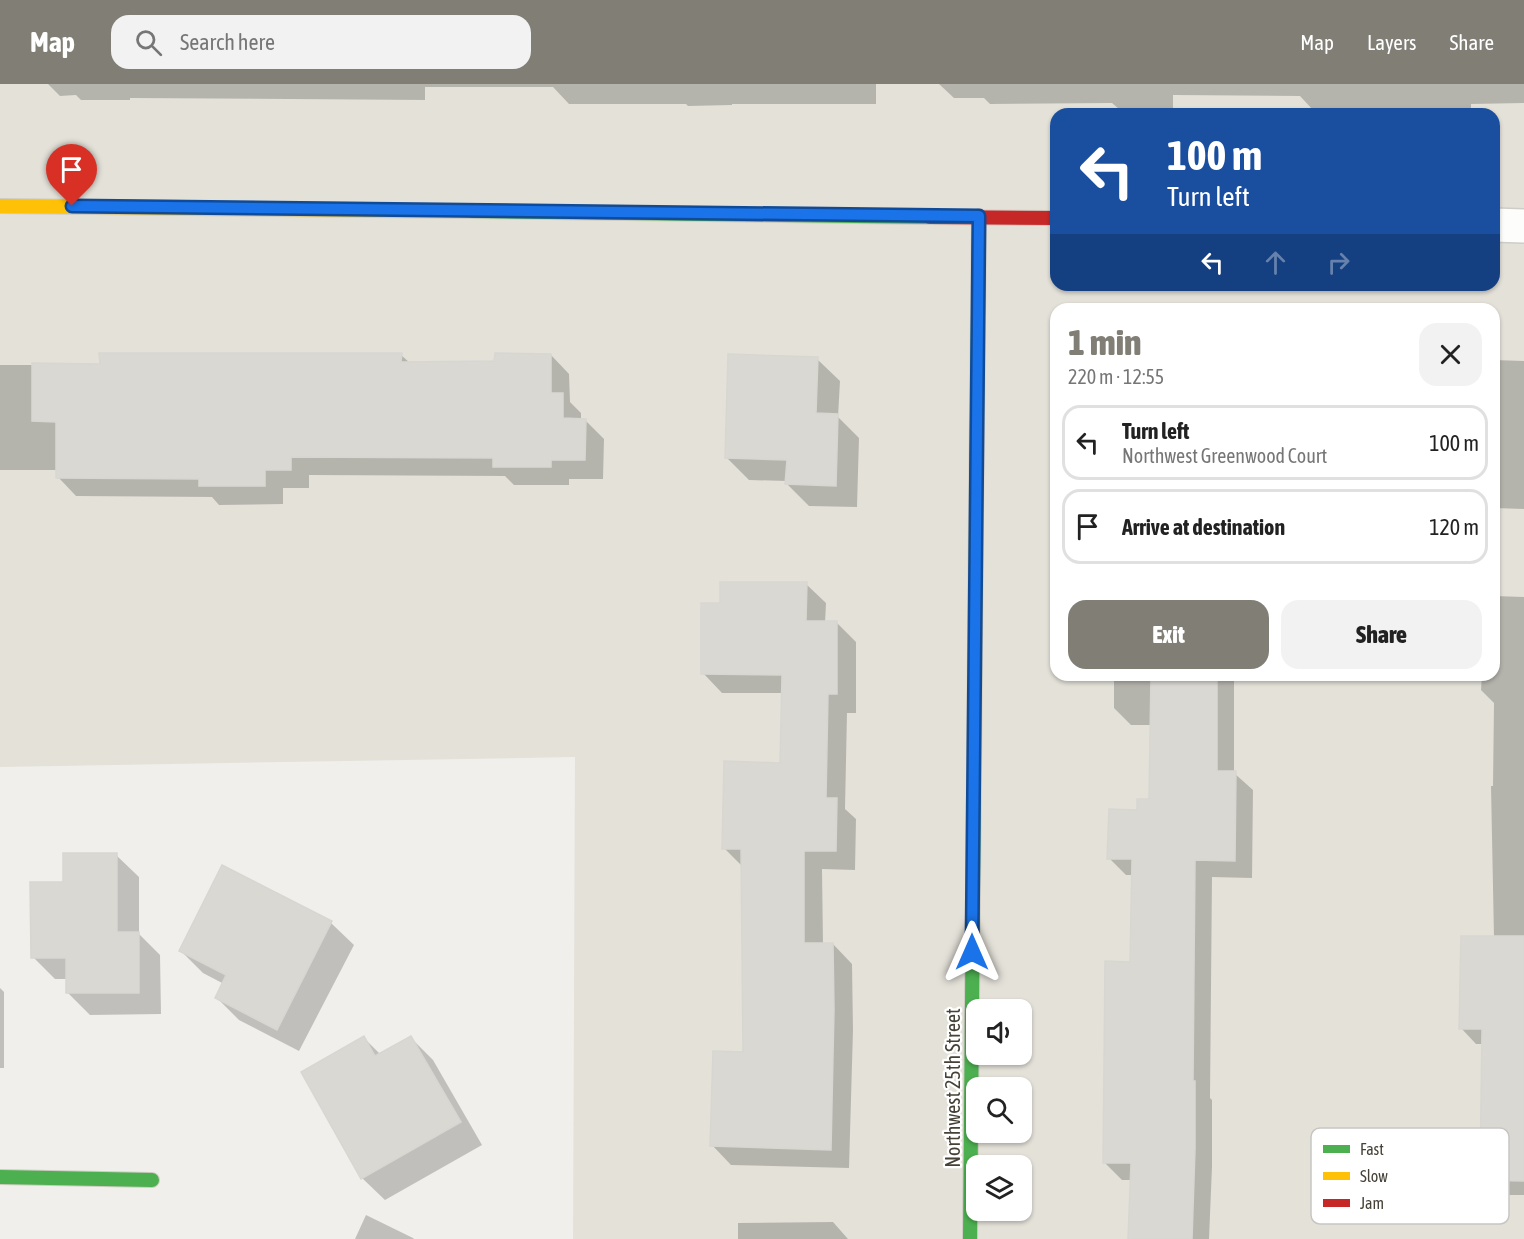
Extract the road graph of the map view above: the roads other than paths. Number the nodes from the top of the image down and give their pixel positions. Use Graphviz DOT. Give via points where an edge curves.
graph roads {
  1 [pos="0,206"];
  2 [pos="979,216"];
  3 [pos="1050,218"];
  4 [pos="1500,225"];
  5 [pos="1524,226"];
  6 [pos="0,1177"];
  7 [pos="152,1180"];
  8 [pos="970,1239"];
  1 -- 2 [label="street"];
  2 -- 3 [label="street"];
  2 -- 8 [label="street, Northwest 25th Street"];
  4 -- 5 [label="street"];
  6 -- 7 [label="street"];
}
